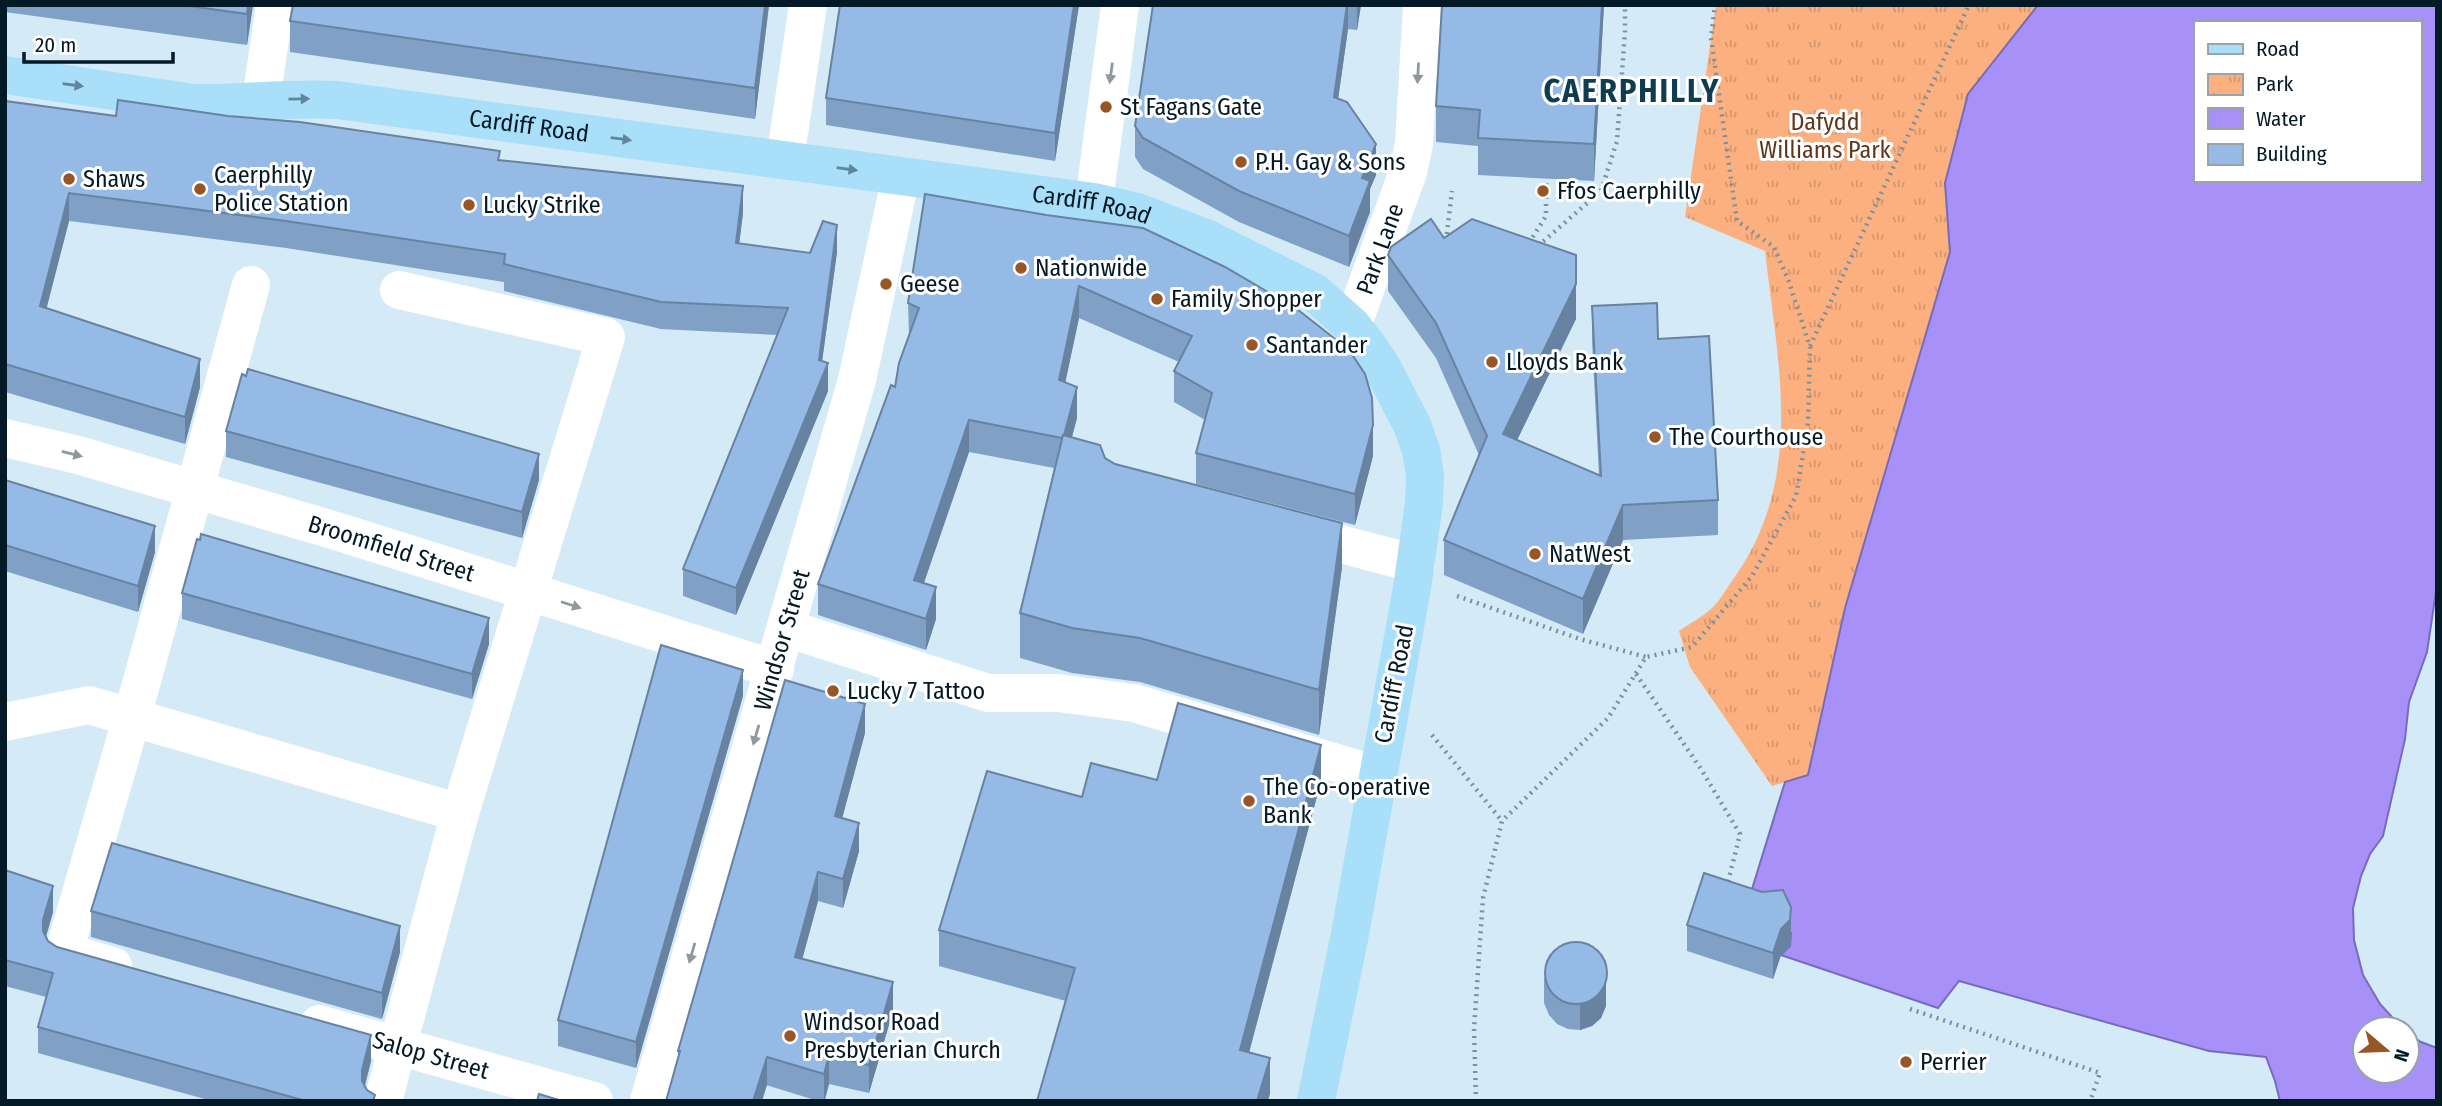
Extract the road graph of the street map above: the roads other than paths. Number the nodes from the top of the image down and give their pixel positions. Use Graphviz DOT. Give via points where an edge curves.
graph roads {
  1 [pos="275,5"];
  2 [pos="1121,5"];
  3 [pos="1422,5"];
  4 [pos="807,10"];
  5 [pos="5,75"];
  6 [pos="261,100"];
  7 [pos="785,160"];
  8 [pos="901,176"];
  9 [pos="1094,202"];
  10 [pos="251,285"];
  11 [pos="398,290"];
  12 [pos="1352,326"];
  13 [pos="5,438"];
  14 [pos="194,489"];
  15 [pos="1255,522"];
  16 [pos="1414,573"];
  17 [pos="527,591"];
  18 [pos="786,628"];
  19 [pos="775,669"];
  20 [pos="132,717"];
  21 [pos="5,722"];
  22 [pos="1377,775"];
  23 [pos="460,813"];
  24 [pos="145,975"];
  25 [pos="292,1016"];
  26 [pos="399,1046"];
  27 [pos="383,1101"];
  28 [pos="594,1101"];
  29 [pos="649,1101"];
  30 [pos="1316,1101"];
  1 -- 6 [label="street"];
  2 -- 9 [label="street, one-way"];
  3 -- 12 [label="street, Park Lane, one-way" via="1410,163"];
  4 -- 7 [label="street"];
  5 -- 6 [label="main road, Cardiff Road, one-way" via="194,103"];
  6 -- 7 [label="main road, Cardiff Road, one-way" via="337,100"];
  7 -- 8 [label="main road, Cardiff Road, one-way"];
  8 -- 9 [label="main road, Cardiff Road"];
  8 -- 18 [label="street, Windsor Street" via="857,380"];
  9 -- 12 [label="main road, Cardiff Road" via="1137,212 1206,238 1284,275 1314,292"];
  10 -- 14 [label="street"];
  11 -- 17 [label="street" via="607,337"];
  12 -- 16 [label="main road, Cardiff Road" via="1383,369 1421,450 1424,503"];
  13 -- 14 [label="street, Broomfield Street, one-way"];
  14 -- 17 [label="street, Broomfield Street"];
  14 -- 20 [label="street"];
  15 -- 16 [label="street"];
  16 -- 22 [label="main road, Cardiff Road"];
  17 -- 19 [label="street, Broomfield Street, one-way"];
  17 -- 23 [label="street"];
  18 -- 19 [label="street, Windsor Street"];
  18 -- 22 [label="street" via="988,693 1058,693 1134,704"];
  19 -- 29 [label="street, Windsor Street, one-way"];
  20 -- 21 [label="street" via="89,705"];
  20 -- 23 [label="street"];
  20 -- 24 [label="street" via="64,952"];
  22 -- 30 [label="main road, Cardiff Road"];
  23 -- 26 [label="street"];
  25 -- 26 [label="street, Salop Street"];
  26 -- 27 [label="street"];
  26 -- 28 [label="street, Salop Street"];
}
